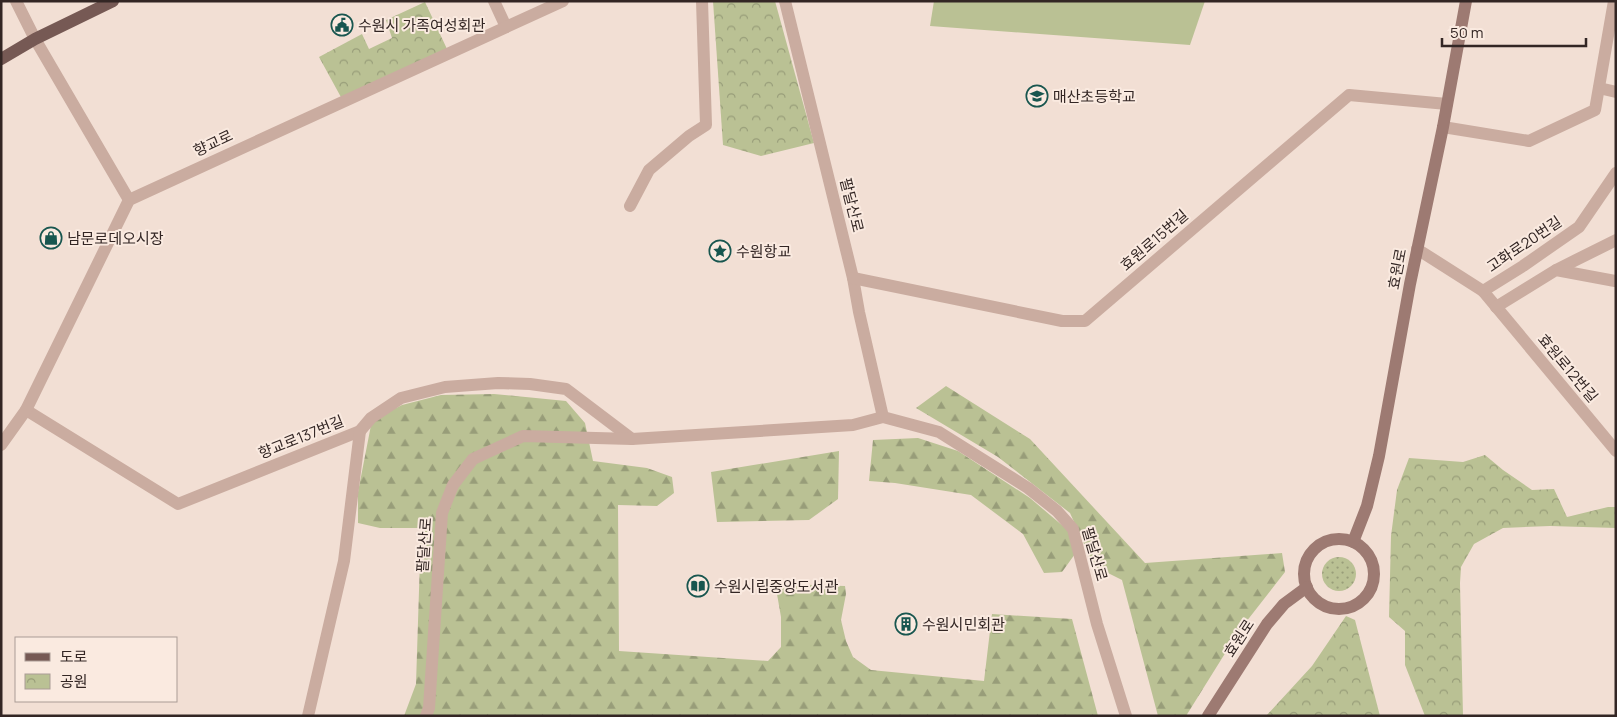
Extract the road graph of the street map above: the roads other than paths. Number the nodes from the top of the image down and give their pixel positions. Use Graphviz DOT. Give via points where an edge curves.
graph roads {
  1 [pos="16,1"];
  2 [pos="112,1"];
  3 [pos="494,1"];
  4 [pos="563,1"];
  5 [pos="702,1"];
  6 [pos="785,1"];
  7 [pos="1466,1"];
  8 [pos="1614,1"];
  9 [pos="506,28"];
  10 [pos="35,39"];
  11 [pos="1,59"];
  12 [pos="1599,88"];
  13 [pos="1616,92"];
  14 [pos="1447,104"];
  15 [pos="1443,126"];
  16 [pos="1616,173"];
  17 [pos="129,200"];
  18 [pos="630,206"];
  19 [pos="1616,240"];
  20 [pos="1417,249"];
  21 [pos="1556,270"];
  22 [pos="853,278"];
  23 [pos="1615,281"];
  24 [pos="1483,291"];
  25 [pos="1496,307"];
  26 [pos="26,410"];
  27 [pos="884,417"];
  28 [pos="360,431"];
  29 [pos="632,439"];
  30 [pos="1,445"];
  31 [pos="1616,451"];
  32 [pos="1353,542"];
  33 [pos="1307,586"];
  34 [pos="308,716"];
  35 [pos="426,716"];
  36 [pos="1126,716"];
  37 [pos="1208,716"];
  1 -- 10 [label="street"];
  2 -- 10 [label="main road"];
  3 -- 9 [label="street"];
  4 -- 9 [label="street, 향교로"];
  5 -- 18 [label="street" via="706,125 649,170"];
  6 -- 22 [label="street, 팔달산로"];
  7 -- 14 [label="street, 효원로"];
  8 -- 12 [label="street"];
  9 -- 17 [label="street, 향교로"];
  10 -- 11 [label="main road"];
  10 -- 17 [label="street"];
  12 -- 13 [label="street"];
  12 -- 15 [label="street" via="1595,110 1529,142"];
  14 -- 15 [label="street, 효원로"];
  14 -- 22 [label="street, 효원로15번길" via="1349,95 1085,321 1062,321"];
  15 -- 20 [label="street, 효원로"];
  16 -- 24 [label="street, 고화로20번길" via="1578,227"];
  17 -- 26 [label="street"];
  19 -- 21 [label="street"];
  20 -- 24 [label="street, 효원로12번길"];
  20 -- 32 [label="street, 효원로" via="1379,456 1367,506"];
  21 -- 23 [label="street"];
  21 -- 25 [label="street"];
  22 -- 27 [label="street, 팔달산로"];
  24 -- 25 [label="street, 효원로12번길"];
  25 -- 31 [label="street, 효원로12번길"];
  26 -- 28 [label="street, 향교로137번길" via="178,504"];
  26 -- 30 [label="street"];
  27 -- 29 [label="street, 팔달산로" via="854,425"];
  27 -- 36 [label="street, 팔달산로" via="939,432 1028,488 1057,511 1073,529 1097,624"];
  28 -- 29 [label="street" via="371,418 401,398 445,387 498,383 566,389"];
  28 -- 34 [label="street, 향교로137번길" via="344,561"];
  29 -- 35 [label="street, 팔달산로" via="523,436 473,459 458,478 442,513 430,699"];
  32 -- 33 [label="street" via="1334,539 1314,549 1304,570"];
  32 -- 33 [label="street" via="1366,551 1374,572 1373,583 1360,602 1339,609 1327,607 1317,601"];
  33 -- 37 [label="street, 효원로" via="1284,604 1267,624"];
}
